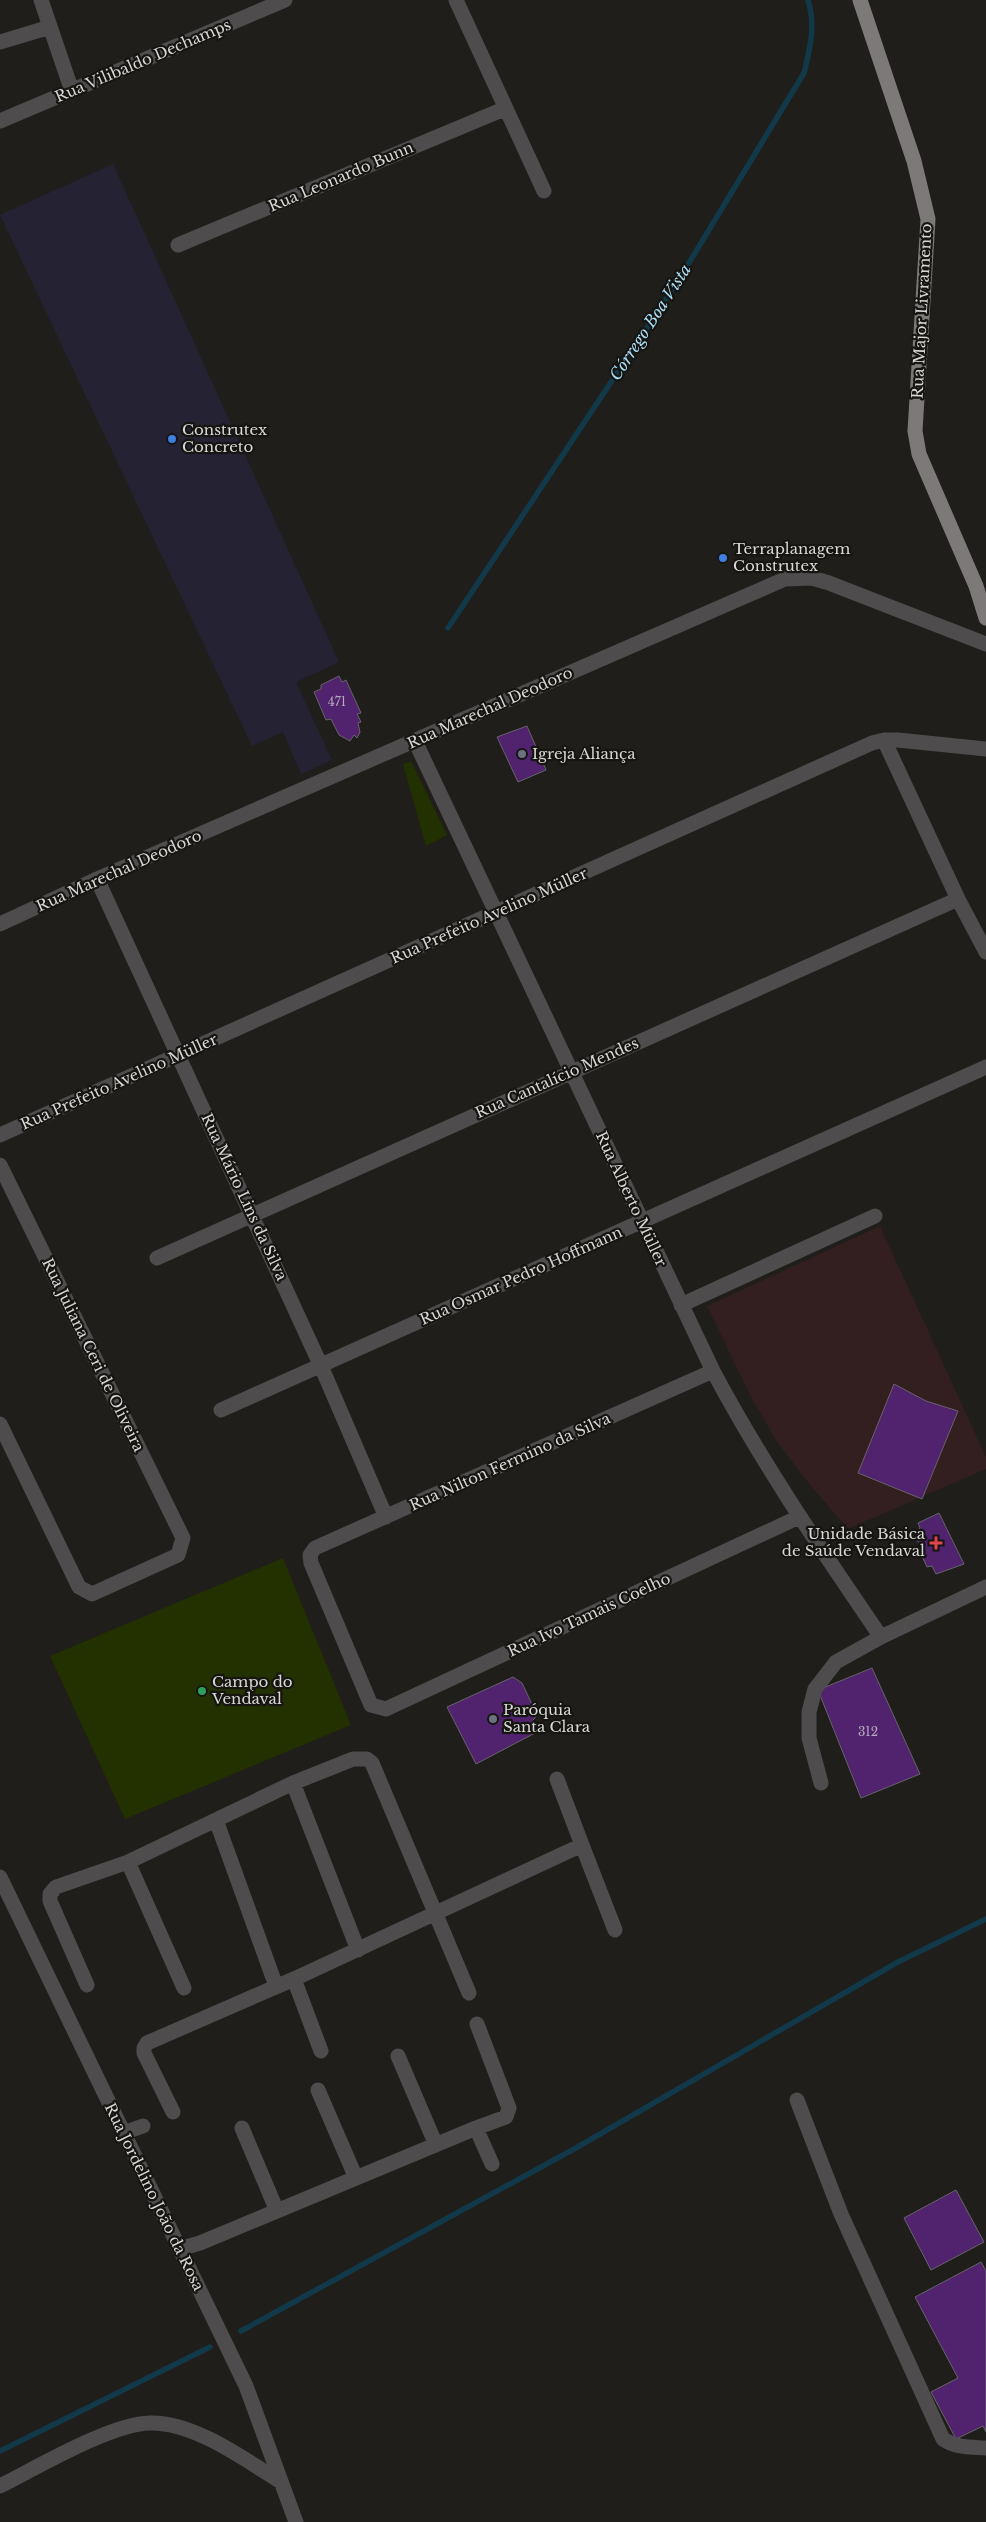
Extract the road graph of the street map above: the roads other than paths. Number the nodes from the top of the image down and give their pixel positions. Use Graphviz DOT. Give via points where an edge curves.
graph roads {
  1 [pos="41,0"];
  2 [pos="285,0"];
  3 [pos="456,0"];
  4 [pos="860,0"];
  5 [pos="50,27"];
  6 [pos="0,42"];
  7 [pos="72,91"];
  8 [pos="504,108"];
  9 [pos="0,121"];
  10 [pos="544,191"];
  11 [pos="178,245"];
  12 [pos="981,584"];
  13 [pos="986,618"];
  14 [pos="986,644"];
  15 [pos="884,740"];
  16 [pos="415,741"];
  17 [pos="986,749"];
  18 [pos="97,879"];
  19 [pos="958,899"];
  20 [pos="496,912"];
  21 [pos="0,924"];
  22 [pos="986,952"];
  23 [pos="179,1055"];
  24 [pos="986,1067"];
  25 [pos="571,1072"];
  26 [pos="0,1135"];
  27 [pos="0,1165"];
  28 [pos="252,1215"];
  29 [pos="875,1216"];
  30 [pos="642,1222"];
  31 [pos="157,1258"];
  32 [pos="681,1304"];
  33 [pos="320,1366"];
  34 [pos="712,1371"];
  35 [pos="221,1410"];
  36 [pos="0,1424"];
  37 [pos="386,1517"];
  38 [pos="799,1517"];
  39 [pos="986,1587"];
  40 [pos="881,1637"];
  41 [pos="377,1708"];
  42 [pos="557,1779"];
  43 [pos="293,1783"];
  44 [pos="821,1783"];
  45 [pos="216,1820"];
  46 [pos="582,1845"];
  47 [pos="128,1862"];
  48 [pos="0,1877"];
  49 [pos="436,1914"];
  50 [pos="615,1930"];
  51 [pos="358,1950"];
  52 [pos="294,1979"];
  53 [pos="88,1985"];
  54 [pos="276,1986"];
  55 [pos="184,1988"];
  56 [pos="469,1993"];
  57 [pos="477,2024"];
  58 [pos="321,2050"];
  59 [pos="398,2056"];
  60 [pos="318,2090"];
  61 [pos="797,2100"];
  62 [pos="173,2112"];
  63 [pos="143,2126"];
  64 [pos="242,2128"];
  65 [pos="476,2128"];
  66 [pos="123,2133"];
  67 [pos="436,2145"];
  68 [pos="492,2164"];
  69 [pos="356,2178"];
  70 [pos="277,2211"];
  71 [pos="179,2249"];
  72 [pos="986,2448"];
  73 [pos="281,2482"];
  74 [pos="0,2486"];
  75 [pos="296,2522"];
  1 -- 5 [label="street"];
  2 -- 7 [label="street, Rua Vilibaldo Dechamps"];
  3 -- 8 [label="street"];
  4 -- 12 [label="main road, Rua Major Livramento" via="914,161 928,219 915,431 918,454"];
  5 -- 6 [label="street"];
  5 -- 7 [label="street"];
  7 -- 9 [label="street, Rua Vilibaldo Dechamps"];
  8 -- 10 [label="street"];
  8 -- 11 [label="street, Rua Leonardo Bunn"];
  12 -- 13 [label="main road, Rua Major Livramento"];
  14 -- 16 [label="street, Rua Marechal Deodoro" via="820,580 785,579"];
  15 -- 17 [label="street, Rua Prefeito Avelino Müller"];
  15 -- 19 [label="street"];
  15 -- 20 [label="street, Rua Prefeito Avelino Müller"];
  16 -- 18 [label="street, Rua Marechal Deodoro"];
  16 -- 20 [label="street, Rua Alberto Müller"];
  18 -- 21 [label="street, Rua Marechal Deodoro"];
  18 -- 23 [label="street, Rua Mário Lins da Silva"];
  19 -- 22 [label="street"];
  19 -- 25 [label="street, Rua Cantalício Mendes"];
  20 -- 23 [label="street, Rua Prefeito Avelino Müller"];
  20 -- 25 [label="street, Rua Alberto Müller"];
  23 -- 26 [label="street, Rua Prefeito Avelino Müller"];
  23 -- 28 [label="street, Rua Mário Lins da Silva"];
  24 -- 30 [label="street, Rua Osmar Pedro Hoffmann"];
  25 -- 28 [label="street, Rua Cantalício Mendes"];
  25 -- 30 [label="street, Rua Alberto Müller"];
  27 -- 36 [label="street, Rua Juliana Ceri de Oliveira" via="182,1538 178,1555 92,1594 79,1587"];
  28 -- 31 [label="street, Rua Cantalício Mendes"];
  28 -- 33 [label="street, Rua Mário Lins da Silva"];
  29 -- 32 [label="street"];
  30 -- 32 [label="street, Rua Alberto Müller"];
  30 -- 33 [label="street, Rua Osmar Pedro Hoffmann"];
  32 -- 34 [label="street, Rua Alberto Müller"];
  33 -- 35 [label="street, Rua Osmar Pedro Hoffmann"];
  33 -- 37 [label="street, Rua Mário Lins da Silva"];
  34 -- 37 [label="street, Rua Nilton Fermino da Silva"];
  34 -- 38 [label="street, Rua Alberto Müller"];
  37 -- 41 [label="street, Rua Nilton Fermino da Silva" via="315,1548 310,1555 371,1705"];
  38 -- 40 [label="street, Rua Alberto Müller"];
  38 -- 41 [label="street, Rua Ivo Tamais Coelho" via="386,1708"];
  39 -- 40 [label="street"];
  40 -- 44 [label="street" via="836,1662 815,1690 809,1712 809,1738"];
  42 -- 46 [label="street"];
  43 -- 45 [label="street"];
  43 -- 49 [label="street" via="353,1759 372,1762"];
  43 -- 51 [label="street"];
  45 -- 47 [label="street"];
  45 -- 54 [label="street"];
  46 -- 49 [label="street"];
  46 -- 50 [label="street"];
  47 -- 53 [label="street" via="56,1887 50,1894 50,1901"];
  47 -- 55 [label="street"];
  48 -- 66 [label="street, Rua Jordelino João da Rosa"];
  49 -- 51 [label="street"];
  49 -- 56 [label="street"];
  51 -- 52 [label="street"];
  52 -- 54 [label="street"];
  52 -- 58 [label="street"];
  54 -- 62 [label="street" via="147,2043 144,2054"];
  57 -- 65 [label="street" via="509,2108 506,2117"];
  59 -- 67 [label="street"];
  60 -- 69 [label="street"];
  61 -- 72 [label="street" via="841,2214 943,2438 962,2447"];
  63 -- 66 [label="street"];
  64 -- 70 [label="street"];
  65 -- 67 [label="street"];
  65 -- 68 [label="street"];
  66 -- 71 [label="street, Rua Jordelino João da Rosa"];
  67 -- 69 [label="street"];
  69 -- 70 [label="street"];
  70 -- 71 [label="street"];
  71 -- 73 [label="street, Rua Jordelino João da Rosa" via="246,2386"];
  73 -- 74 [label="street" via="228,2449 180,2427 151,2423 108,2433"];
  73 -- 75 [label="street, Rua Jordelino João da Rosa"];
}
